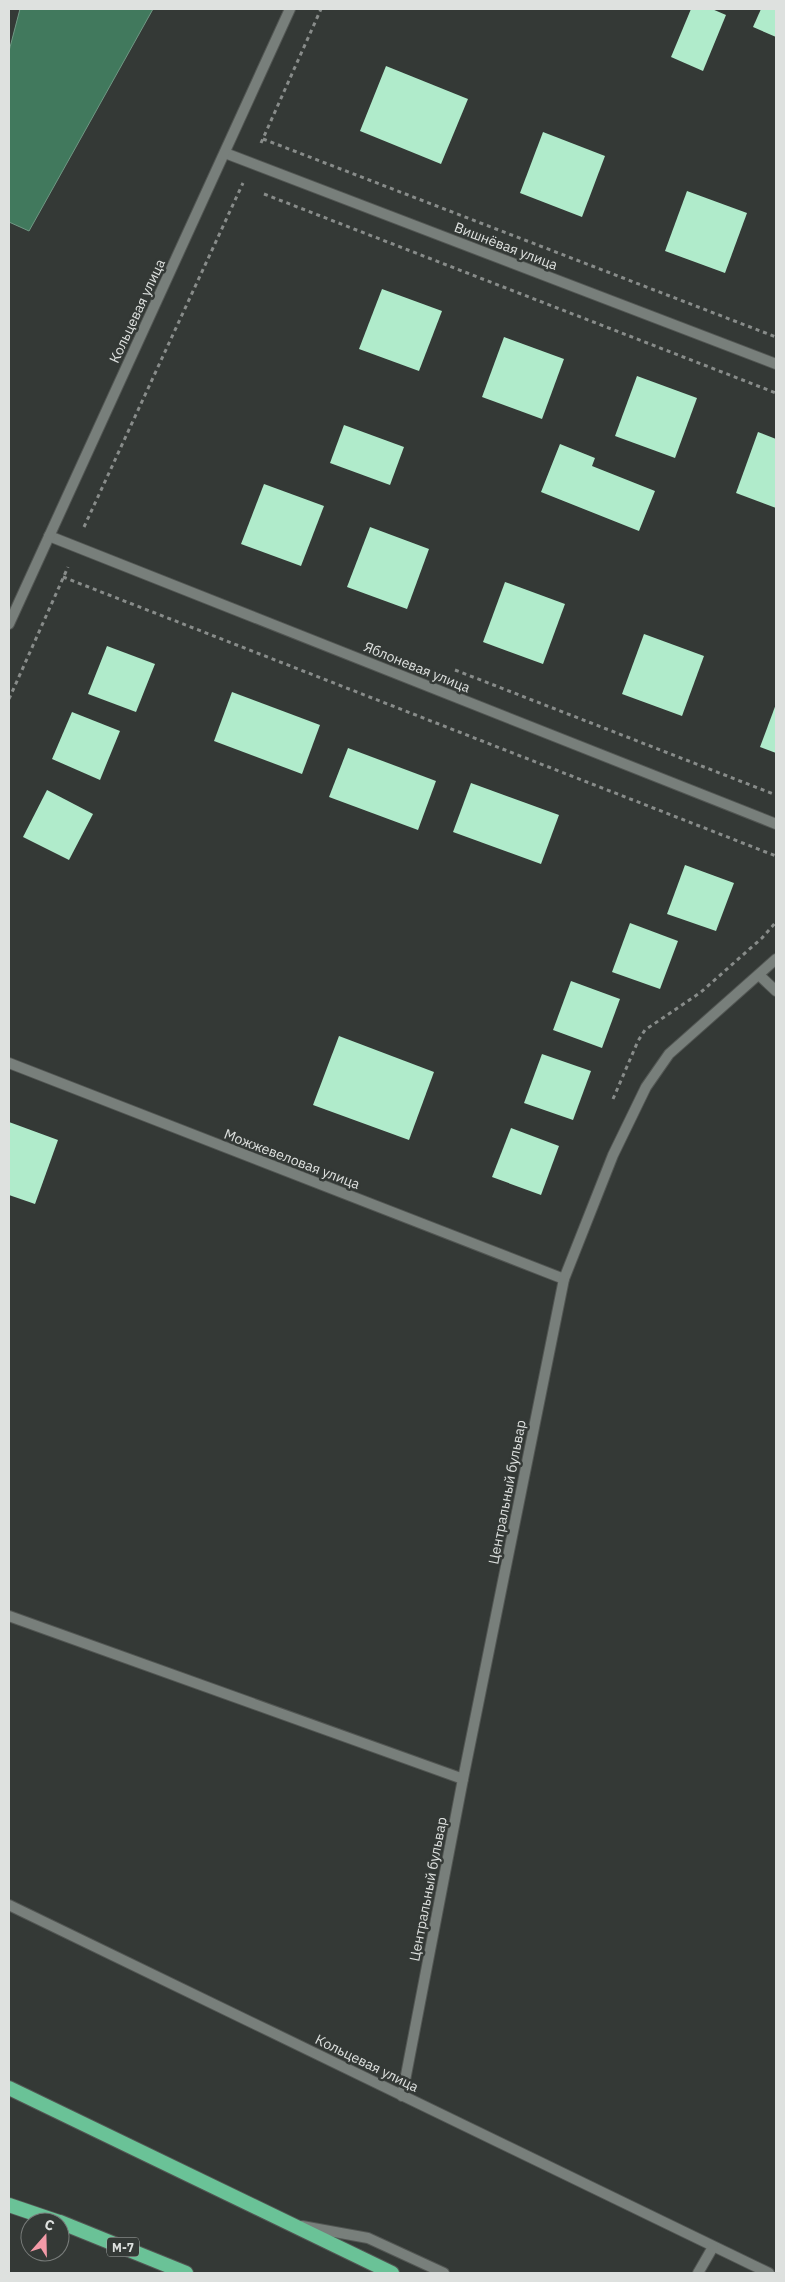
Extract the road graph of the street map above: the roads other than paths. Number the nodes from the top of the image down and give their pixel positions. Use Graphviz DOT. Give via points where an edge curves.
graph roads {
  1 [pos="290,9"];
  2 [pos="225,153"];
  3 [pos="776,364"];
  4 [pos="49,536"];
  5 [pos="9,624"];
  6 [pos="776,824"];
  7 [pos="776,959"];
  8 [pos="758,976"];
  9 [pos="776,991"];
  10 [pos="9,1063"];
  11 [pos="564,1280"];
  12 [pos="9,1616"];
  13 [pos="463,1779"];
  14 [pos="9,1905"];
  15 [pos="9,2088"];
  16 [pos="402,2096"];
  17 [pos="9,2205"];
  18 [pos="30,2212"];
  19 [pos="289,2223"];
  20 [pos="70,2226"];
  21 [pos="713,2247"];
  22 [pos="186,2273"];
  23 [pos="392,2273"];
  24 [pos="444,2273"];
  25 [pos="698,2273"];
  26 [pos="769,2273"];
  1 -- 2 [label="street, Кольцевая улица"];
  2 -- 3 [label="street, Вишнёвая улица"];
  2 -- 4 [label="street, Кольцевая улица"];
  4 -- 5 [label="street, Кольцевая улица"];
  4 -- 6 [label="street, Яблоневая улица"];
  7 -- 8 [label="street, Центральный бульвар"];
  8 -- 9 [label="street"];
  8 -- 11 [label="street, Центральный бульвар" via="668,1054 646,1087 613,1155"];
  10 -- 11 [label="street, Можжевеловая улица"];
  11 -- 13 [label="street, Центральный бульвар"];
  12 -- 13 [label="street"];
  13 -- 16 [label="street, Центральный бульвар"];
  14 -- 16 [label="street, Кольцевая улица"];
  15 -- 19 [label="highway"];
  16 -- 21 [label="street, Кольцевая улица"];
  17 -- 18 [label="highway, М-7"];
  19 -- 23 [label="highway"];
  19 -- 24 [label="street" via="368,2238"];
  20 -- 22 [label="highway, М-7"];
  21 -- 25 [label="street"];
  21 -- 26 [label="street, Кольцевая улица"];
}
